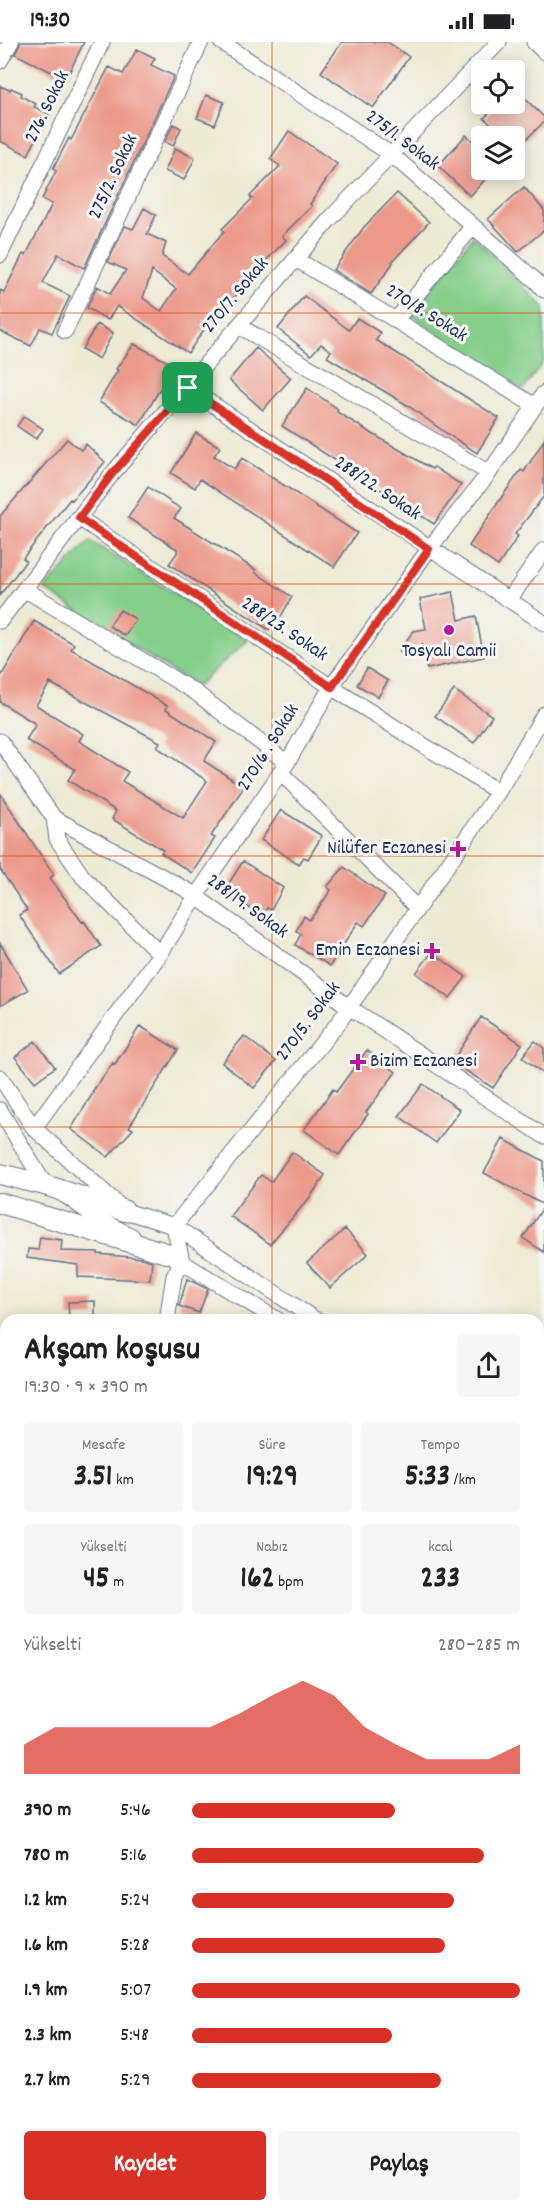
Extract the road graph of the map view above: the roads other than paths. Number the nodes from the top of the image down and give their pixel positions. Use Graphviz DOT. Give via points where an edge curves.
graph roads {
  1 [pos="11,42"];
  2 [pos="102,42"];
  3 [pos="201,42"];
  4 [pos="221,42"];
  5 [pos="499,42"];
  6 [pos="534,42"];
  7 [pos="544,52"];
  8 [pos="0,61"];
  9 [pos="392,155"];
  10 [pos="473,226"];
  11 [pos="0,255"];
  12 [pos="296,259"];
  13 [pos="544,290"];
  14 [pos="396,320"];
  15 [pos="239,326"];
  16 [pos="65,331"];
  17 [pos="188,388"];
  18 [pos="540,399"];
  19 [pos="489,472"];
  20 [pos="79,518"];
  21 [pos="429,549"];
  22 [pos="544,550"];
  23 [pos="24,589"];
  24 [pos="509,600"];
  25 [pos="0,621"];
  26 [pos="544,623"];
  27 [pos="332,687"];
  28 [pos="544,714"];
  29 [pos="0,741"];
  30 [pos="284,768"];
  31 [pos="498,792"];
  32 [pos="54,818"];
  33 [pos="196,896"];
  34 [pos="417,908"];
  35 [pos="160,954"];
  36 [pos="349,1007"];
  37 [pos="0,1077"];
  38 [pos="0,1110"];
  39 [pos="34,1128"];
  40 [pos="544,1136"];
  41 [pos="0,1174"];
  42 [pos="45,1185"];
  43 [pos="0,1203"];
  44 [pos="125,1210"];
  45 [pos="174,1226"];
  46 [pos="174,1257"];
  47 [pos="168,1314"];
  48 [pos="268,1314"];
  49 [pos="307,1314"];
  1 -- 8 [label="street"];
  2 -- 11 [label="street, 276. Sokak"];
  3 -- 16 [label="street, 275/2. Sokak"];
  4 -- 9 [label="street, 275/1. Sokak"];
  5 -- 9 [label="street, 270/7. Sokak"];
  6 -- 7 [label="street"];
  9 -- 10 [label="street, 275/1. Sokak"];
  9 -- 12 [label="street, 270/7. Sokak"];
  10 -- 13 [label="street, 275/1. Sokak"];
  10 -- 14 [label="street"];
  12 -- 14 [label="street, 270/8. Sokak"];
  12 -- 15 [label="street, 270/7. Sokak"];
  14 -- 18 [label="street, 270/8. Sokak"];
  15 -- 17 [label="street, 270/7. Sokak"];
  15 -- 19 [label="street"];
  17 -- 20 [label="street, 270/7. Sokak"];
  17 -- 21 [label="street, 288/22. Sokak"];
  18 -- 19 [label="street, 270/6 . Sokak"];
  19 -- 21 [label="street, 270/6 . Sokak"];
  20 -- 23 [label="street, 270/7. Sokak"];
  20 -- 27 [label="street, 288/23. Sokak"];
  21 -- 24 [label="street, 288/22. Sokak"];
  21 -- 27 [label="street, 270/6 . Sokak"];
  22 -- 24 [label="street"];
  23 -- 25 [label="street, 270/7. Sokak"];
  23 -- 30 [label="street" via="195,692"];
  24 -- 26 [label="street, 288/22. Sokak"];
  27 -- 30 [label="street, 270/6 . Sokak"];
  27 -- 31 [label="street, 288/23. Sokak"];
  28 -- 31 [label="street, 270/5. Sokak"];
  29 -- 32 [label="street, 288/19. Sokak"];
  30 -- 33 [label="street, 270/6 . Sokak"];
  30 -- 34 [label="street"];
  31 -- 34 [label="street, 270/5. Sokak"];
  32 -- 33 [label="street, 288/19. Sokak"];
  32 -- 35 [label="street" via="57,839 83,877"];
  33 -- 35 [label="street, 270/6 . Sokak"];
  33 -- 36 [label="street, 288/19. Sokak"];
  34 -- 36 [label="street, 270/5. Sokak"];
  35 -- 39 [label="street, 270/6 . Sokak"];
  36 -- 40 [label="street, 288/19. Sokak"];
  36 -- 45 [label="street, 270/5. Sokak"];
  37 -- 39 [label="street"];
  38 -- 42 [label="street"];
  39 -- 44 [label="street"];
  41 -- 42 [label="main road"];
  42 -- 44 [label="main road"];
  42 -- 46 [label="street" via="98,1219"];
  43 -- 46 [label="main road"];
  44 -- 45 [label="street"];
  45 -- 46 [label="street"];
  45 -- 49 [label="street"];
  46 -- 47 [label="street"];
  46 -- 48 [label="street"];
}
